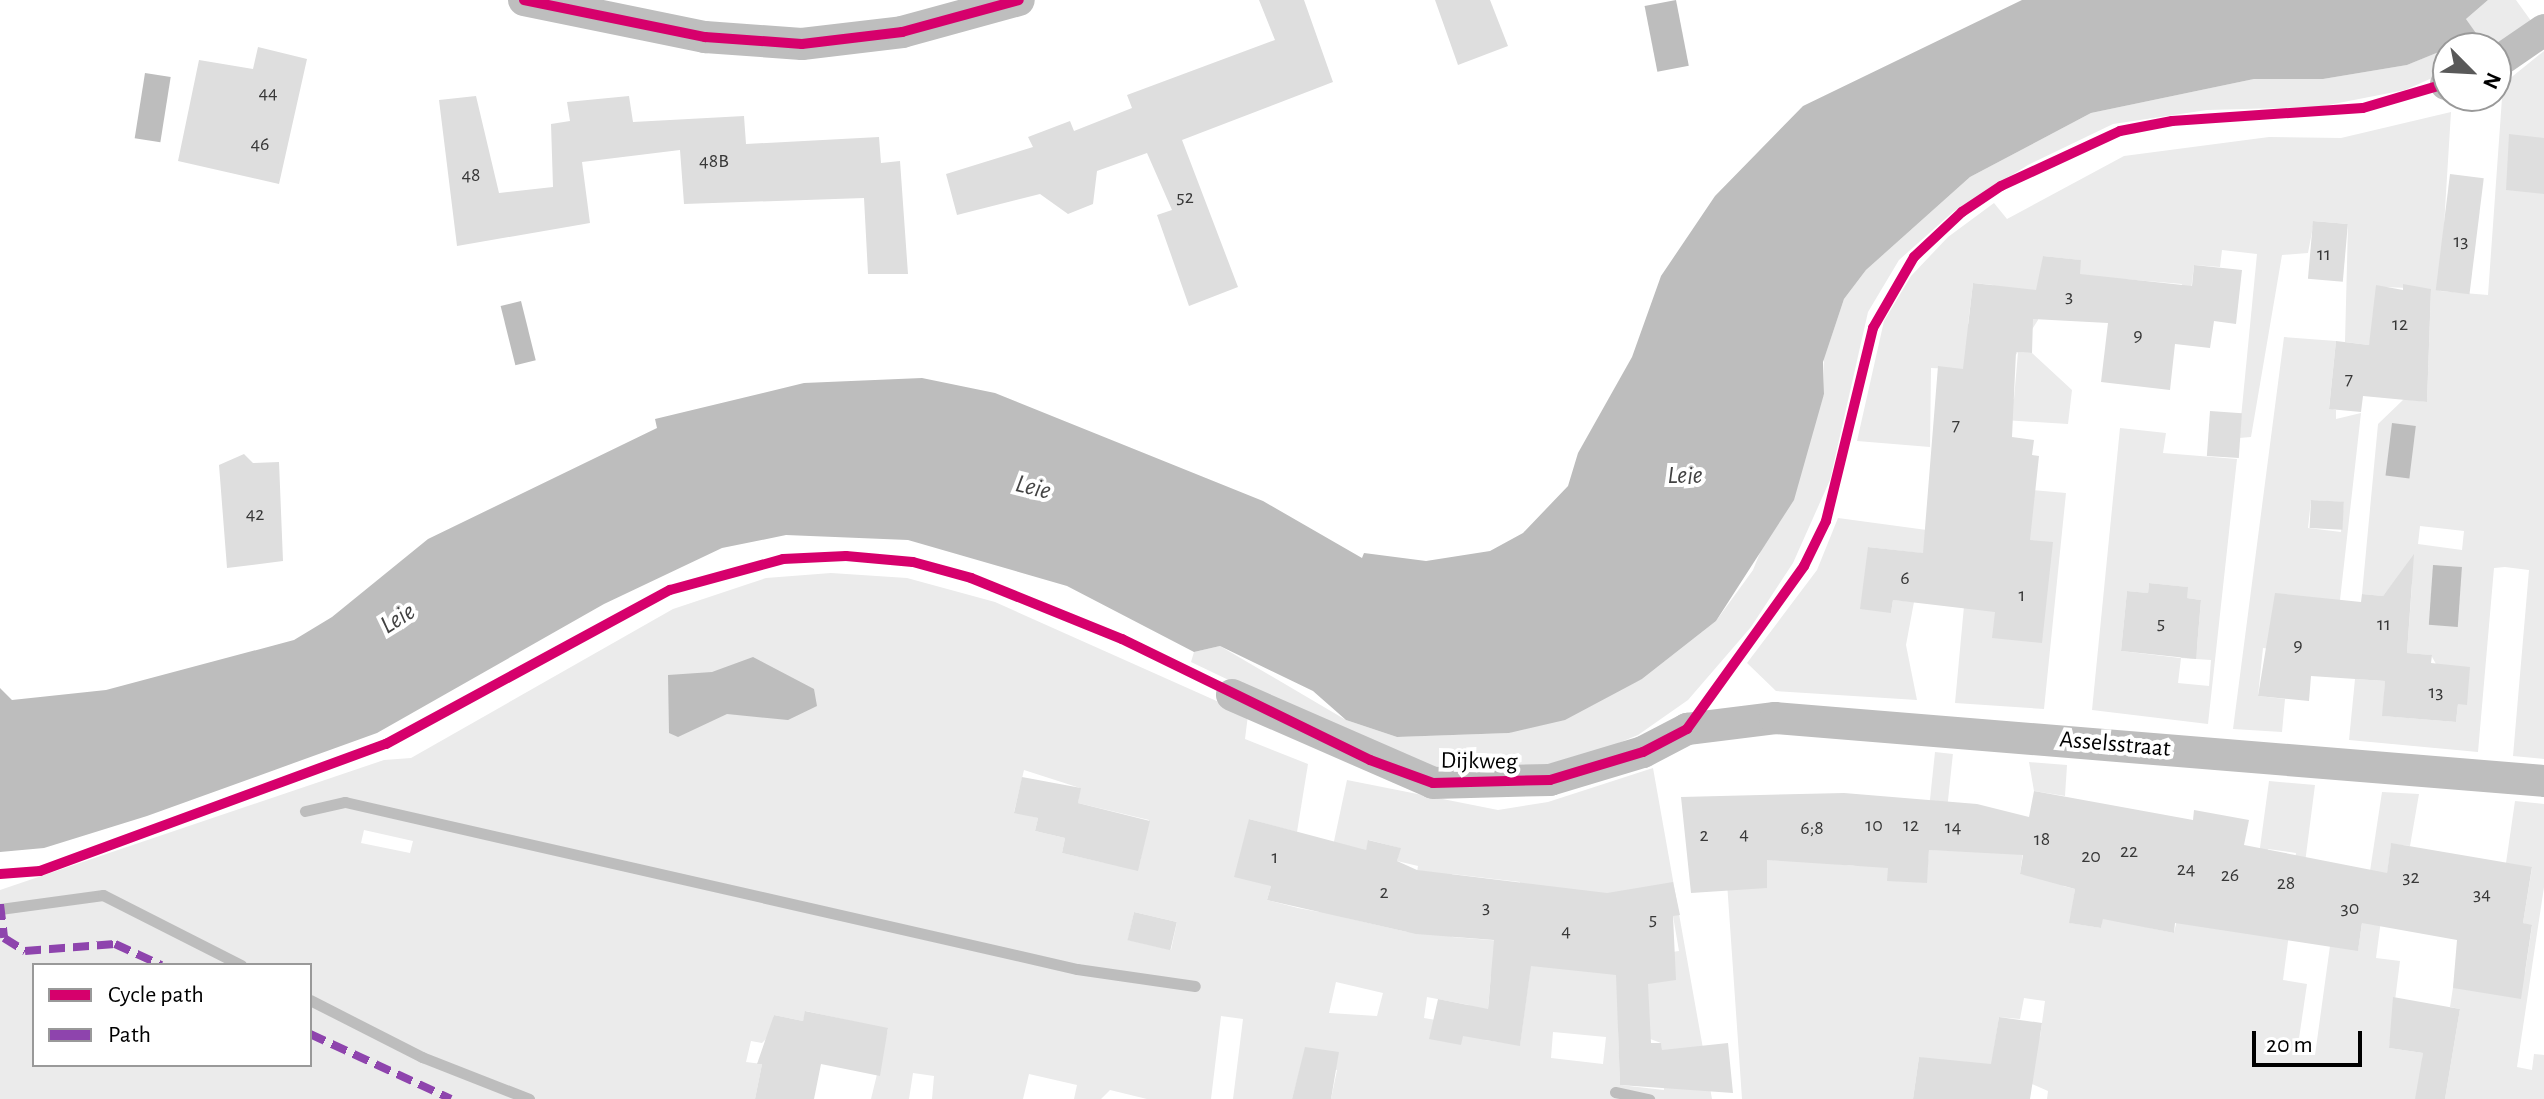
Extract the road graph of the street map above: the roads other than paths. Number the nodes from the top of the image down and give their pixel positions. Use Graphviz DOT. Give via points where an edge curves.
graph roads {
  1 [pos="524,0"];
  2 [pos="1019,0"];
  3 [pos="610,8"];
  4 [pos="2544,30"];
  5 [pos="2512,52"];
  6 [pos="1232,695"];
  7 [pos="1687,729"];
  8 [pos="2544,781"];
  1 -- 3 [label="street"];
  2 -- 3 [label="street" via="902,32 802,44 705,37"];
  4 -- 5 [label="street"];
  6 -- 7 [label="street, Dijkweg" via="1433,783 1492,786 1550,780 1643,752"];
  7 -- 8 [label="street, Asselsstraat" via="1775,718"];
}
